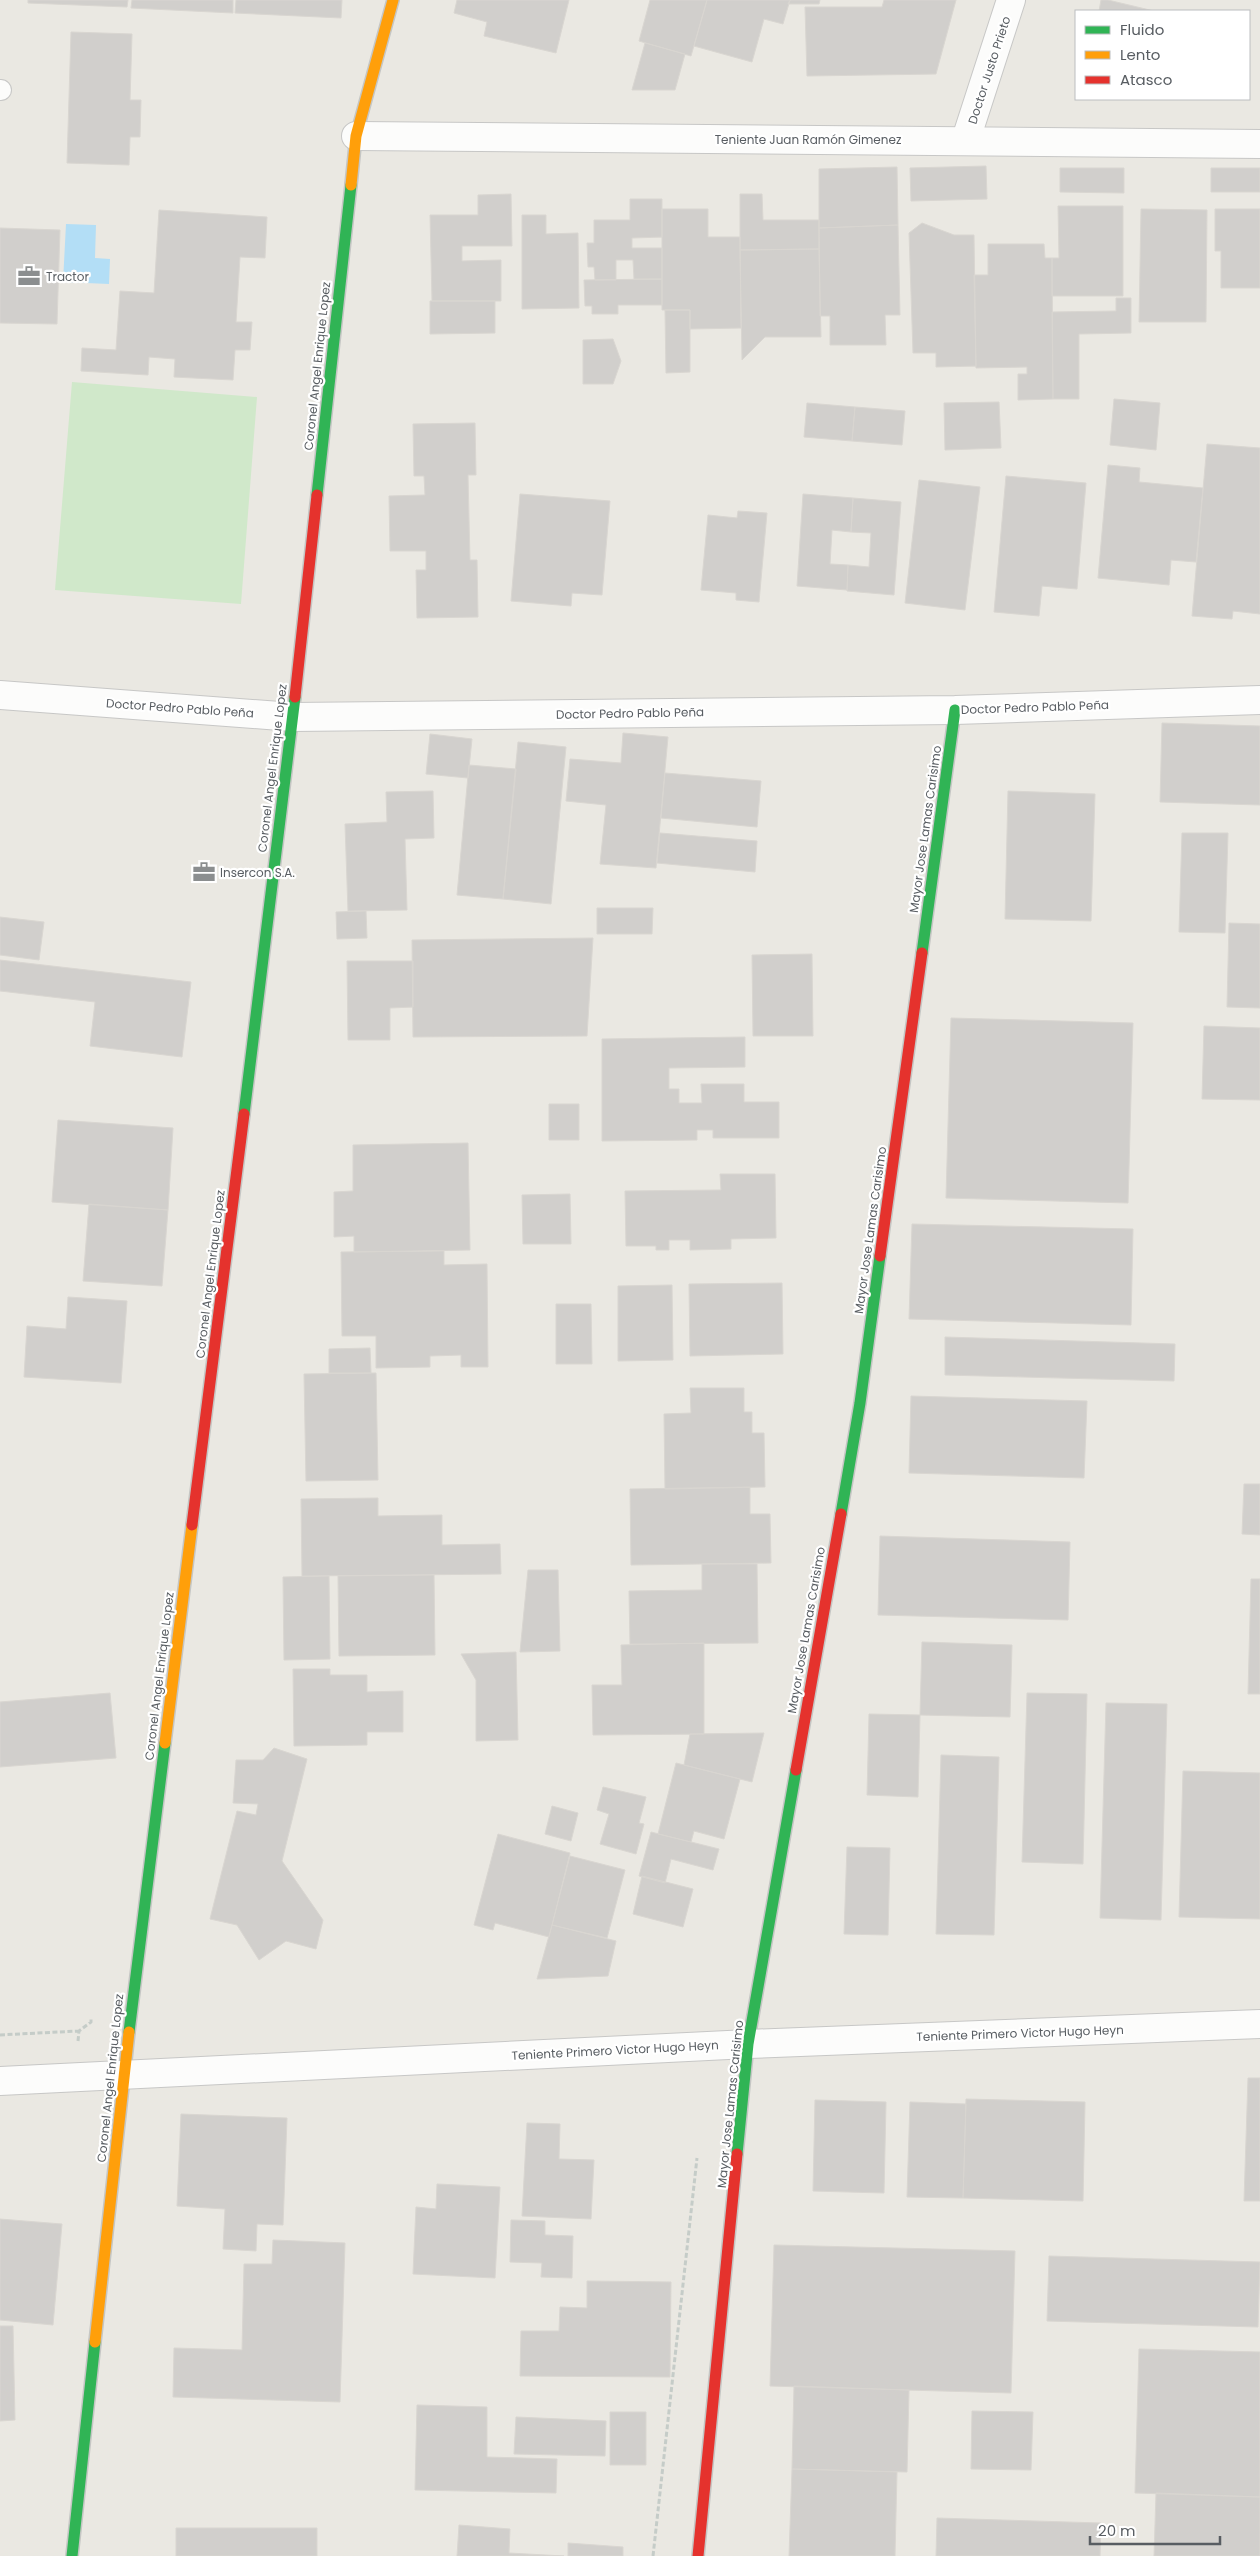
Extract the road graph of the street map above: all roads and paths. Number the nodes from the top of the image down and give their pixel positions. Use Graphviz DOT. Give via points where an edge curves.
graph roads {
  1 [pos="393,0"];
  2 [pos="1011,0"];
  3 [pos="356,136"];
  4 [pos="966,140"];
  5 [pos="1260,144"];
  6 [pos="0,695"];
  7 [pos="1260,700"];
  8 [pos="955,710"];
  9 [pos="293,717"];
  10 [pos="1260,2024"];
  11 [pos="79,2031"];
  12 [pos="0,2035"];
  13 [pos="748,2044"];
  14 [pos="124,2074"];
  15 [pos="0,2081"];
  16 [pos="698,2150"];
  17 [pos="72,2556"];
  18 [pos="653,2556"];
  19 [pos="698,2556"];
  1 -- 3 [label="street, Coronel Angel Enrique Lopez"];
  2 -- 4 [label="street, Doctor Justo Prieto"];
  3 -- 4 [label="street, Teniente Juan Ramón Gimenez"];
  3 -- 9 [label="street, Coronel Angel Enrique Lopez"];
  4 -- 5 [label="street, Teniente Juan Ramón Gimenez"];
  6 -- 9 [label="street, Doctor Pedro Pablo Peña"];
  7 -- 8 [label="street, Doctor Pedro Pablo Peña"];
  8 -- 9 [label="street, Doctor Pedro Pablo Peña"];
  8 -- 13 [label="street, Mayor Jose Lamas Carisimo" via="860,1403"];
  9 -- 14 [label="street, Coronel Angel Enrique Lopez"];
  10 -- 13 [label="street, Teniente Primero Victor Hugo Heyn"];
  11 -- 12 [label="path"];
  13 -- 14 [label="street, Teniente Primero Victor Hugo Heyn"];
  13 -- 19 [label="street, Mayor Jose Lamas Carisimo"];
  14 -- 15 [label="street, Teniente Primero Victor Hugo Heyn"];
  14 -- 17 [label="street, Coronel Angel Enrique Lopez"];
  16 -- 18 [label="path"];
}
